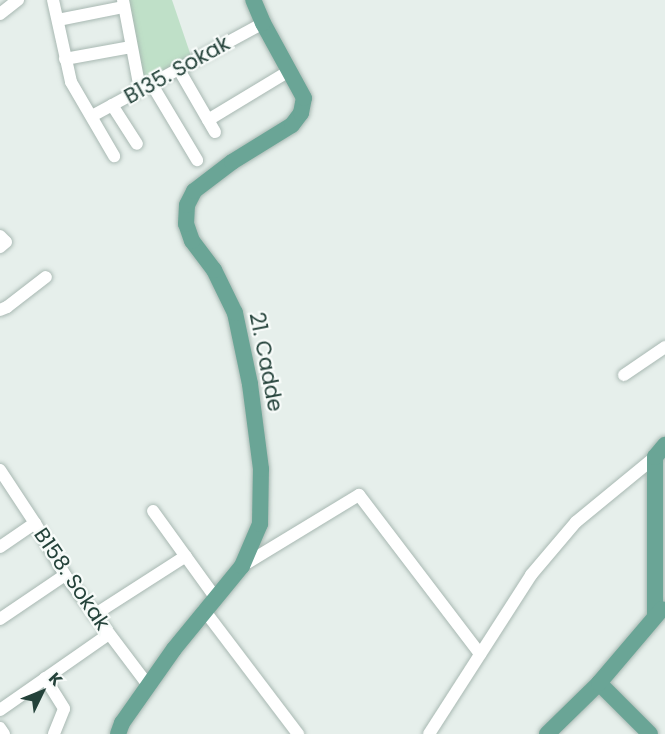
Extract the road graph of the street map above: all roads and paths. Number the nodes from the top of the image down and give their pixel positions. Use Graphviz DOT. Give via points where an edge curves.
graph roads {
  1 [pos="18,0"];
  2 [pos="53,0"];
  3 [pos="253,0"];
  4 [pos="123,4"];
  5 [pos="0,14"];
  6 [pos="58,21"];
  7 [pos="263,23"];
  8 [pos="131,47"];
  9 [pos="65,58"];
  10 [pos="178,68"];
  11 [pos="289,71"];
  12 [pos="146,86"];
  13 [pos="112,105"];
  14 [pos="92,116"];
  15 [pos="208,120"];
  16 [pos="215,132"];
  17 [pos="137,144"];
  18 [pos="114,156"];
  19 [pos="197,160"];
  20 [pos="0,236"];
  21 [pos="0,247"];
  22 [pos="46,277"];
  23 [pos="0,309"];
  24 [pos="665,347"];
  25 [pos="624,375"];
  26 [pos="660,451"];
  27 [pos="0,470"];
  28 [pos="4,486"];
  29 [pos="153,510"];
  30 [pos="35,523"];
  31 [pos="0,547"];
  32 [pos="186,556"];
  33 [pos="242,566"];
  34 [pos="64,575"];
  35 [pos="209,604"];
  36 [pos="660,611"];
  37 [pos="94,615"];
  38 [pos="0,619"];
  39 [pos="109,634"];
  40 [pos="480,654"];
  41 [pos="45,678"];
  42 [pos="599,682"];
  43 [pos="148,685"];
  44 [pos="2,705"];
  45 [pos="0,728"];
  46 [pos="4,734"];
  47 [pos="54,734"];
  48 [pos="118,734"];
  49 [pos="298,734"];
  50 [pos="429,734"];
  51 [pos="547,734"];
  52 [pos="650,734"];
  1 -- 5 [label="street"];
  2 -- 6 [label="street"];
  3 -- 7 [label="main road, 21. Cadde"];
  4 -- 6 [label="street"];
  4 -- 8 [label="street"];
  6 -- 9 [label="street"];
  7 -- 10 [label="street, B135. Sokak"];
  7 -- 11 [label="main road, 21. Cadde"];
  8 -- 9 [label="street"];
  8 -- 12 [label="street"];
  9 -- 14 [label="street" via="70,82"];
  10 -- 12 [label="street, B135. Sokak"];
  10 -- 15 [label="street"];
  11 -- 15 [label="street"];
  11 -- 33 [label="main road, 21. Cadde" via="304,98 301,113 292,125 210,178 194,191 187,205 186,224 192,241 214,270 235,313 250,384 261,469 260,524"];
  12 -- 13 [label="street, B135. Sokak"];
  12 -- 19 [label="street"];
  13 -- 14 [label="street, B135. Sokak"];
  13 -- 17 [label="street"];
  14 -- 18 [label="street"];
  15 -- 16 [label="street"];
  20 -- 21 [label="street" via="6,242"];
  22 -- 23 [label="street"];
  24 -- 25 [label="street"];
  26 -- 36 [label="main road"];
  26 -- 40 [label="street" via="576,522 531,575"];
  27 -- 28 [label="street, B158. Sokak"];
  28 -- 30 [label="street, B158. Sokak"];
  29 -- 32 [label="street"];
  30 -- 31 [label="street"];
  30 -- 34 [label="street, B158. Sokak"];
  32 -- 35 [label="street"];
  32 -- 37 [label="street"];
  33 -- 35 [label="main road, 21. Cadde"];
  33 -- 40 [label="street" via="360,495"];
  34 -- 37 [label="street, B158. Sokak"];
  34 -- 38 [label="street"];
  35 -- 43 [label="main road, 21. Cadde"];
  35 -- 49 [label="street"];
  36 -- 42 [label="main road"];
  37 -- 39 [label="street, B158. Sokak"];
  39 -- 41 [label="street"];
  39 -- 43 [label="street, B158. Sokak"];
  40 -- 50 [label="street"];
  41 -- 44 [label="street"];
  41 -- 47 [label="street" via="64,709"];
  42 -- 51 [label="main road"];
  42 -- 52 [label="main road"];
  43 -- 48 [label="main road, 21. Cadde"];
  45 -- 46 [label="street"];
}
